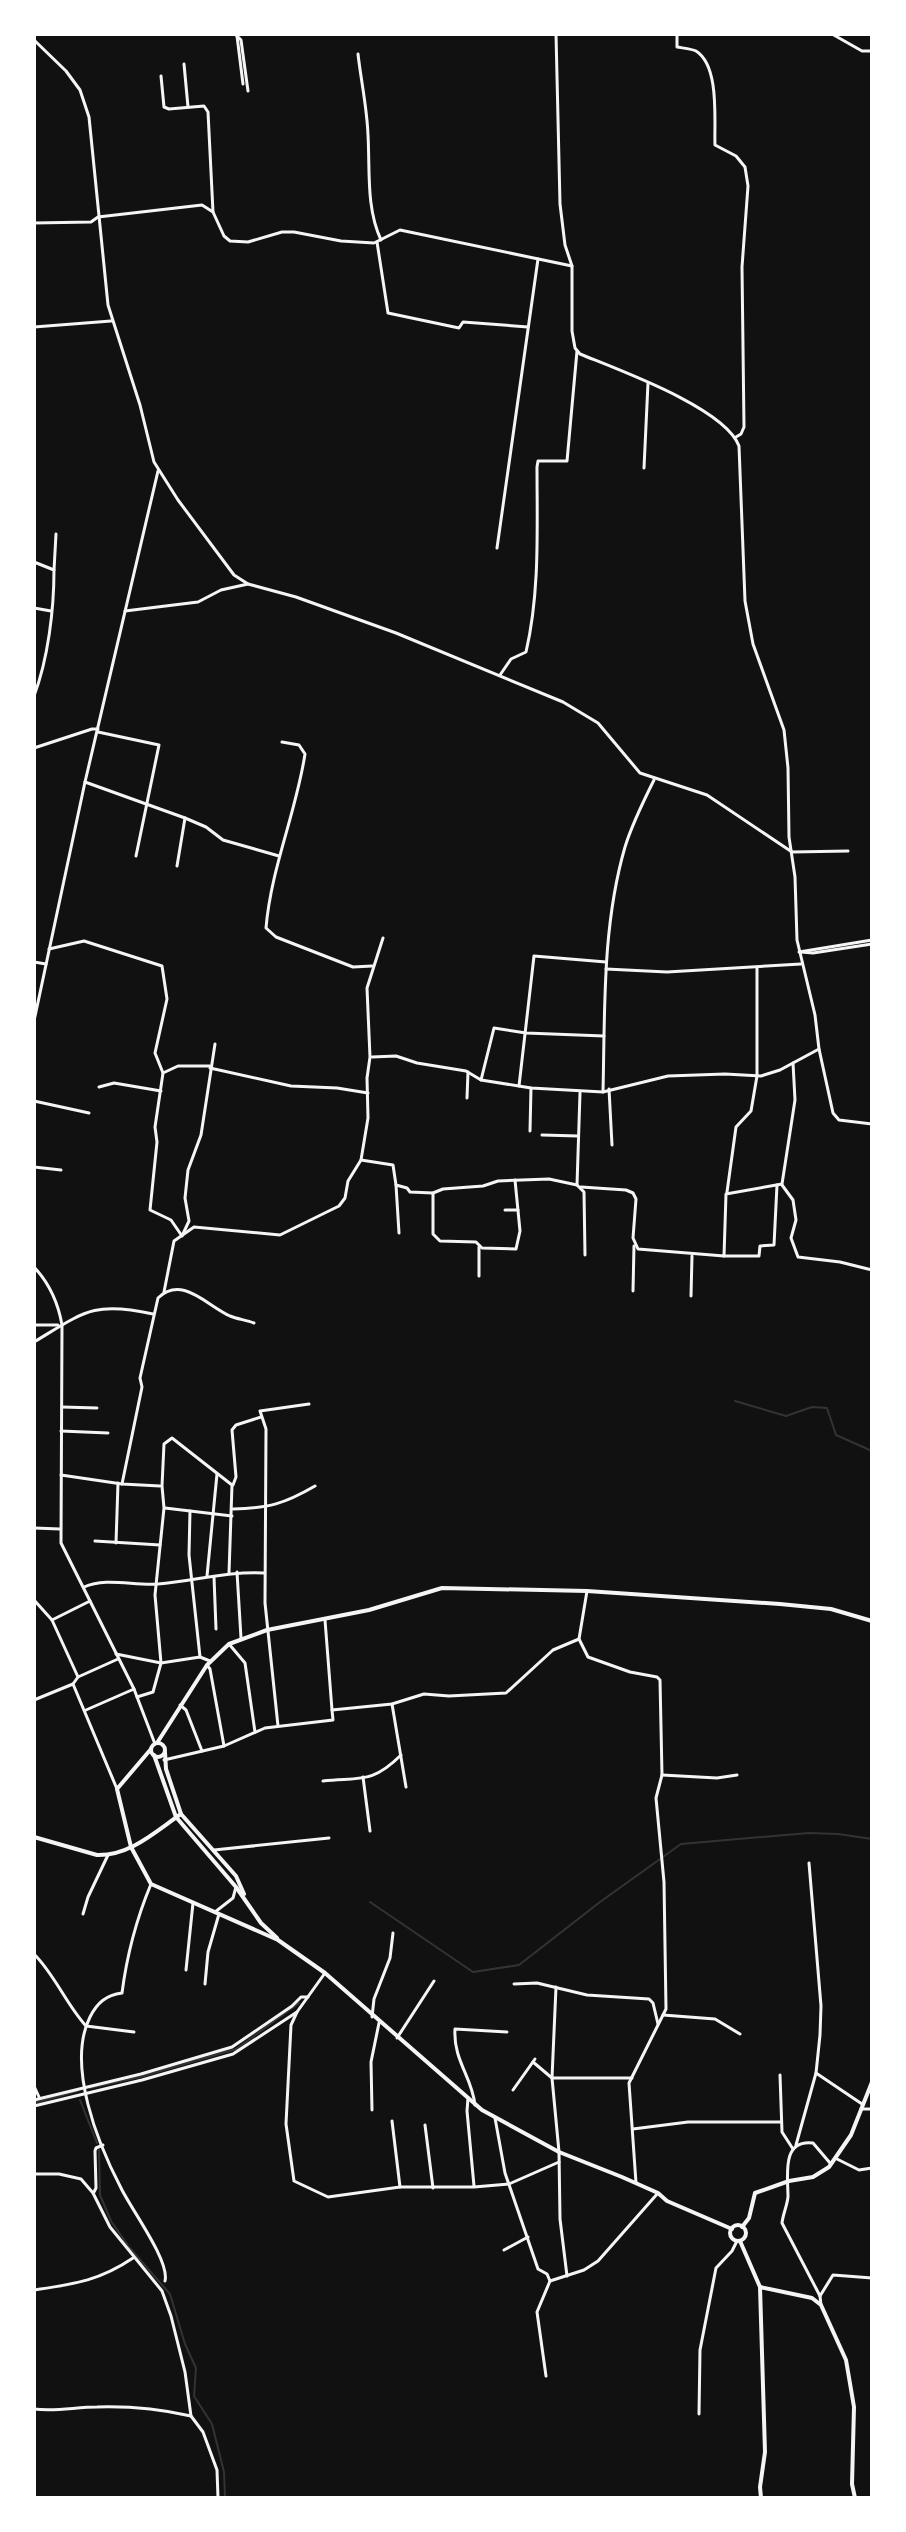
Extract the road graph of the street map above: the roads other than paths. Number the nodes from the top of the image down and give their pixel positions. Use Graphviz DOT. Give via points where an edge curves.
graph roads {
  1 [pos="556,34"];
  2 [pos="677,34"];
  3 [pos="832,34"];
  4 [pos="236,35"];
  5 [pos="34,38"];
  6 [pos="872,51"];
  7 [pos="358,54"];
  8 [pos="184,64"];
  9 [pos="161,76"];
  10 [pos="243,84"];
  11 [pos="248,91"];
  12 [pos="188,107"];
  13 [pos="213,212"];
  14 [pos="98,217"];
  15 [pos="34,223"];
  16 [pos="379,241"];
  17 [pos="538,259"];
  18 [pos="572,266"];
  19 [pos="111,321"];
  20 [pos="34,327"];
  21 [pos="529,328"];
  22 [pos="577,351"];
  23 [pos="648,383"];
  24 [pos="736,437"];
  25 [pos="644,468"];
  26 [pos="158,470"];
  27 [pos="872,483"];
  28 [pos="872,493"];
  29 [pos="56,534"];
  30 [pos="497,548"];
  31 [pos="34,562"];
  32 [pos="54,570"];
  33 [pos="248,584"];
  34 [pos="34,608"];
  35 [pos="51,611"];
  36 [pos="125,611"];
  37 [pos="500,676"];
  38 [pos="37,678"];
  39 [pos="34,696"];
  40 [pos="98,731"];
  41 [pos="282,742"];
  42 [pos="34,748"];
  43 [pos="654,780"];
  44 [pos="85,782"];
  45 [pos="146,805"];
  46 [pos="185,818"];
  47 [pos="848,851"];
  48 [pos="792,852"];
  49 [pos="136,856"];
  50 [pos="279,856"];
  51 [pos="177,866"];
  52 [pos="383,938"];
  53 [pos="872,942"];
  54 [pos="49,949"];
  55 [pos="799,952"];
  56 [pos="34,962"];
  57 [pos="606,962"];
  58 [pos="46,964"];
  59 [pos="801,964"];
  60 [pos="372,966"];
  61 [pos="757,968"];
  62 [pos="606,969"];
  63 [pos="34,1021"];
  64 [pos="526,1033"];
  65 [pos="604,1036"];
  66 [pos="215,1044"];
  67 [pos="819,1049"];
  68 [pos="370,1057"];
  69 [pos="793,1063"];
  70 [pos="210,1067"];
  71 [pos="468,1072"];
  72 [pos="163,1073"];
  73 [pos="757,1076"];
  74 [pos="481,1080"];
  75 [pos="519,1086"];
  76 [pos="99,1087"];
  77 [pos="531,1088"];
  78 [pos="609,1089"];
  79 [pos="161,1091"];
  80 [pos="580,1091"];
  81 [pos="603,1092"];
  82 [pos="368,1093"];
  83 [pos="467,1098"];
  84 [pos="34,1101"];
  85 [pos="89,1113"];
  86 [pos="872,1124"];
  87 [pos="530,1131"];
  88 [pos="542,1135"];
  89 [pos="579,1136"];
  90 [pos="612,1145"];
  91 [pos="361,1160"];
  92 [pos="34,1167"];
  93 [pos="61,1170"];
  94 [pos="515,1180"];
  95 [pos="396,1185"];
  96 [pos="779,1185"];
  97 [pos="579,1186"];
  98 [pos="433,1193"];
  99 [pos="726,1194"];
  100 [pos="505,1210"];
  101 [pos="518,1210"];
  102 [pos="399,1233"];
  103 [pos="182,1236"];
  104 [pos="634,1244"];
  105 [pos="479,1245"];
  106 [pos="692,1254"];
  107 [pos="585,1255"];
  108 [pos="724,1256"];
  109 [pos="34,1267"];
  110 [pos="872,1270"];
  111 [pos="479,1276"];
  112 [pos="633,1291"];
  113 [pos="164,1292"];
  114 [pos="691,1296"];
  115 [pos="154,1314"];
  116 [pos="254,1323"];
  117 [pos="34,1325"];
  118 [pos="62,1325"];
  119 [pos="34,1342"];
  120 [pos="309,1404"];
  121 [pos="62,1407"];
  122 [pos="97,1408"];
  123 [pos="261,1417"];
  124 [pos="61,1431"];
  125 [pos="108,1433"];
  126 [pos="217,1474"];
  127 [pos="61,1475"];
  128 [pos="120,1484"];
  129 [pos="232,1485"];
  130 [pos="162,1486"];
  131 [pos="315,1486"];
  132 [pos="164,1508"];
  133 [pos="233,1509"];
  134 [pos="266,1509"];
  135 [pos="190,1511"];
  136 [pos="213,1514"];
  137 [pos="232,1516"];
  138 [pos="34,1528"];
  139 [pos="60,1529"];
  140 [pos="95,1541"];
  141 [pos="116,1543"];
  142 [pos="160,1545"];
  143 [pos="237,1572"];
  144 [pos="229,1573"];
  145 [pos="264,1573"];
  146 [pos="207,1576"];
  147 [pos="214,1577"];
  148 [pos="190,1579"];
  149 [pos="157,1584"];
  150 [pos="84,1587"];
  151 [pos="587,1591"];
  152 [pos="34,1600"];
  153 [pos="90,1601"];
  154 [pos="52,1620"];
  155 [pos="325,1620"];
  156 [pos="872,1621"];
  157 [pos="216,1629"];
  158 [pos="267,1630"];
  159 [pos="241,1638"];
  160 [pos="579,1639"];
  161 [pos="229,1644"];
  162 [pos="117,1657"];
  163 [pos="200,1657"];
  164 [pos="161,1663"];
  165 [pos="209,1663"];
  166 [pos="78,1677"];
  167 [pos="73,1684"];
  168 [pos="134,1689"];
  169 [pos="137,1697"];
  170 [pos="34,1700"];
  171 [pos="392,1704"];
  172 [pos="180,1705"];
  173 [pos="86,1710"];
  174 [pos="332,1710"];
  175 [pos="278,1726"];
  176 [pos="255,1732"];
  177 [pos="156,1743"];
  178 [pos="224,1746"];
  179 [pos="151,1749"];
  180 [pos="202,1751"];
  181 [pos="165,1752"];
  182 [pos="154,1755"];
  183 [pos="401,1755"];
  184 [pos="164,1760"];
  185 [pos="662,1775"];
  186 [pos="737,1775"];
  187 [pos="363,1777"];
  188 [pos="323,1781"];
  189 [pos="406,1787"];
  190 [pos="117,1789"];
  191 [pos="179,1815"];
  192 [pos="370,1831"];
  193 [pos="34,1837"];
  194 [pos="329,1838"];
  195 [pos="131,1847"];
  196 [pos="213,1850"];
  197 [pos="108,1855"];
  198 [pos="809,1863"];
  199 [pos="151,1884"];
  200 [pos="236,1887"];
  201 [pos="246,1900"];
  202 [pos="193,1902"];
  203 [pos="217,1913"];
  204 [pos="83,1914"];
  205 [pos="393,1933"];
  206 [pos="278,1940"];
  207 [pos="34,1954"];
  208 [pos="186,1970"];
  209 [pos="325,1973"];
  210 [pos="434,1981"];
  211 [pos="205,1984"];
  212 [pos="514,1984"];
  213 [pos="556,1987"];
  214 [pos="308,1997"];
  215 [pos="297,2012"];
  216 [pos="663,2015"];
  217 [pos="372,2017"];
  218 [pos="379,2023"];
  219 [pos="658,2024"];
  220 [pos="86,2026"];
  221 [pos="134,2032"];
  222 [pos="507,2032"];
  223 [pos="740,2034"];
  224 [pos="397,2038"];
  225 [pos="816,2073"];
  226 [pos="780,2075"];
  227 [pos="552,2078"];
  228 [pos="632,2078"];
  229 [pos="872,2082"];
  230 [pos="34,2086"];
  231 [pos="85,2087"];
  232 [pos="513,2090"];
  233 [pos="86,2093"];
  234 [pos="40,2098"];
  235 [pos="468,2098"];
  236 [pos="34,2100"];
  237 [pos="475,2105"];
  238 [pos="34,2106"];
  239 [pos="862,2107"];
  240 [pos="872,2109"];
  241 [pos="372,2110"];
  242 [pos="495,2118"];
  243 [pos="392,2121"];
  244 [pos="781,2122"];
  245 [pos="425,2125"];
  246 [pos="632,2129"];
  247 [pos="103,2145"];
  248 [pos="795,2147"];
  249 [pos="559,2152"];
  250 [pos="835,2158"];
  251 [pos="559,2162"];
  252 [pos="831,2164"];
  253 [pos="872,2168"];
  254 [pos="34,2174"];
  255 [pos="787,2182"];
  256 [pos="636,2183"];
  257 [pos="509,2184"];
  258 [pos="400,2187"];
  259 [pos="474,2187"];
  260 [pos="433,2188"];
  261 [pos="93,2193"];
  262 [pos="658,2193"];
  263 [pos="742,2227"];
  264 [pos="732,2229"];
  265 [pos="528,2237"];
  266 [pos="738,2241"];
  267 [pos="504,2250"];
  268 [pos="133,2258"];
  269 [pos="567,2276"];
  270 [pos="872,2278"];
  271 [pos="165,2281"];
  272 [pos="550,2281"];
  273 [pos="760,2287"];
  274 [pos="34,2290"];
  275 [pos="820,2296"];
  276 [pos="821,2305"];
  277 [pos="546,2376"];
  278 [pos="34,2409"];
  279 [pos="699,2414"];
  280 [pos="191,2416"];
  281 [pos="218,2498"];
  282 [pos="761,2498"];
  283 [pos="855,2498"];
  1 -- 18 [label="street" via="560,204"];
  2 -- 24 [label="street" via="677,47 696,51 705,62 716,104 715,145 745,167 748,186 742,267 744,427"];
  3 -- 6 [label="street"];
  4 -- 10 [label="street"];
  4 -- 11 [label="street"];
  5 -- 14 [label="street" via="80,90 89,117"];
  7 -- 16 [label="street"];
  8 -- 12 [label="street"];
  9 -- 12 [label="street" via="164,107"];
  12 -- 13 [label="street" via="204,106 208,112"];
  13 -- 14 [label="street" via="202,205"];
  13 -- 16 [label="street" via="230,241 294,232 341,241"];
  14 -- 15 [label="street" via="91,222"];
  14 -- 19 [label="street"];
  16 -- 17 [label="street" via="400,230"];
  16 -- 21 [label="street" via="388,313 459,328 463,322"];
  17 -- 18 [label="street"];
  17 -- 21 [label="street"];
  18 -- 22 [label="street"];
  19 -- 20 [label="street"];
  19 -- 26 [label="street"];
  21 -- 30 [label="street"];
  22 -- 23 [label="street"];
  22 -- 37 [label="street" via="567,461 538,461 537,467 533,624 526,652 511,659"];
  23 -- 24 [label="street" via="678,395"];
  23 -- 25 [label="street"];
  24 -- 48 [label="street" via="745,601 753,644 784,730"];
  26 -- 33 [label="street" via="214,552"];
  26 -- 36 [label="street"];
  27 -- 28 [label="street"];
  29 -- 32 [label="street"];
  31 -- 32 [label="street"];
  32 -- 35 [label="street"];
  33 -- 36 [label="street" via="198,602"];
  33 -- 37 [label="street" via="396,633"];
  34 -- 35 [label="street"];
  35 -- 38 [label="street" via="45,661"];
  36 -- 40 [label="street"];
  37 -- 43 [label="street" via="598,723 633,766"];
  38 -- 39 [label="street"];
  40 -- 42 [label="street"];
  40 -- 44 [label="street"];
  40 -- 45 [label="street" via="159,745"];
  41 -- 50 [label="street" via="299,745 305,754"];
  43 -- 48 [label="street" via="707,795"];
  43 -- 57 [label="street" via="625,846"];
  44 -- 45 [label="street"];
  44 -- 54 [label="street"];
  45 -- 46 [label="street"];
  45 -- 49 [label="street"];
  46 -- 50 [label="street" via="223,840"];
  46 -- 51 [label="street"];
  47 -- 48 [label="street"];
  48 -- 55 [label="street"];
  50 -- 60 [label="street" via="266,928 276,937 353,967"];
  52 -- 60 [label="street"];
  53 -- 55 [label="street"];
  54 -- 58 [label="street"];
  54 -- 72 [label="street" via="84,941 162,966 167,999 155,1053"];
  55 -- 59 [label="street"];
  56 -- 58 [label="street"];
  57 -- 62 [label="street"];
  57 -- 64 [label="street" via="534,956"];
  58 -- 63 [label="street"];
  59 -- 61 [label="street"];
  59 -- 67 [label="street"];
  60 -- 68 [label="street" via="367,988"];
  61 -- 62 [label="street"];
  61 -- 73 [label="street"];
  62 -- 65 [label="street"];
  64 -- 65 [label="street"];
  64 -- 74 [label="street" via="494,1028"];
  64 -- 75 [label="street"];
  65 -- 81 [label="street"];
  66 -- 70 [label="street"];
  67 -- 69 [label="street"];
  67 -- 86 [label="street" via="836,1117"];
  68 -- 71 [label="street" via="396,1056"];
  68 -- 82 [label="street"];
  69 -- 73 [label="street"];
  69 -- 96 [label="street" via="795,1100"];
  70 -- 72 [label="street" via="178,1066"];
  70 -- 82 [label="street" via="291,1086"];
  70 -- 103 [label="street" via="201,1135 188,1170 189,1221"];
  71 -- 74 [label="street"];
  71 -- 83 [label="street"];
  72 -- 79 [label="street"];
  73 -- 78 [label="street" via="668,1076"];
  73 -- 99 [label="street" via="751,1111 736,1127"];
  74 -- 75 [label="street"];
  75 -- 77 [label="street"];
  76 -- 79 [label="street" via="114,1083"];
  77 -- 80 [label="street"];
  77 -- 87 [label="street"];
  78 -- 81 [label="street"];
  78 -- 90 [label="street"];
  79 -- 103 [label="street" via="150,1210 171,1220"];
  80 -- 81 [label="street"];
  80 -- 89 [label="street"];
  82 -- 91 [label="street"];
  84 -- 85 [label="street"];
  88 -- 89 [label="street"];
  89 -- 97 [label="street"];
  91 -- 95 [label="street" via="393,1165"];
  91 -- 103 [label="street" via="339,1206 299,1227 280,1235 194,1227"];
  92 -- 93 [label="street"];
  94 -- 97 [label="street" via="549,1179"];
  94 -- 98 [label="street"];
  94 -- 101 [label="street"];
  95 -- 98 [label="street"];
  95 -- 102 [label="street"];
  96 -- 99 [label="street"];
  96 -- 108 [label="street" via="774,1245 760,1246 759,1256"];
  96 -- 110 [label="street" via="793,1200 796,1220 791,1238 798,1257"];
  97 -- 104 [label="street" via="633,1193"];
  97 -- 107 [label="street" via="584,1192"];
  98 -- 105 [label="street" via="433,1234 440,1241"];
  99 -- 108 [label="street"];
  100 -- 101 [label="street"];
  101 -- 105 [label="street" via="516,1249"];
  103 -- 113 [label="street" via="174,1241"];
  104 -- 106 [label="street" via="642,1251"];
  104 -- 112 [label="street"];
  105 -- 111 [label="street"];
  106 -- 108 [label="street"];
  106 -- 114 [label="street"];
  109 -- 118 [label="street" via="59,1306"];
  113 -- 115 [label="street"];
  113 -- 116 [label="street" via="191,1291 231,1316"];
  115 -- 118 [label="street" via="105,1307"];
  115 -- 128 [label="street"];
  117 -- 118 [label="street"];
  118 -- 119 [label="street"];
  118 -- 121 [label="street"];
  120 -- 123 [label="street" via="262,1409"];
  121 -- 122 [label="street"];
  121 -- 124 [label="street"];
  123 -- 129 [label="street" via="232,1430"];
  123 -- 134 [label="street" via="266,1429"];
  124 -- 125 [label="street"];
  124 -- 127 [label="street"];
  126 -- 129 [label="street"];
  126 -- 130 [label="street" via="172,1438 164,1444"];
  126 -- 136 [label="street"];
  127 -- 128 [label="street"];
  127 -- 139 [label="street"];
  128 -- 130 [label="street"];
  128 -- 141 [label="street"];
  129 -- 133 [label="street"];
  130 -- 132 [label="street"];
  131 -- 134 [label="street"];
  132 -- 135 [label="street"];
  132 -- 142 [label="street"];
  133 -- 134 [label="street"];
  133 -- 137 [label="street"];
  134 -- 145 [label="street"];
  135 -- 136 [label="street"];
  135 -- 148 [label="street"];
  136 -- 137 [label="street"];
  136 -- 146 [label="street"];
  137 -- 144 [label="street"];
  138 -- 139 [label="street"];
  139 -- 150 [label="street" via="65,1555"];
  140 -- 141 [label="street"];
  141 -- 142 [label="street"];
  142 -- 149 [label="street"];
  143 -- 144 [label="street"];
  143 -- 145 [label="street"];
  143 -- 159 [label="street"];
  144 -- 147 [label="street"];
  145 -- 158 [label="street"];
  146 -- 147 [label="street"];
  146 -- 148 [label="street"];
  147 -- 157 [label="street"];
  148 -- 149 [label="street"];
  148 -- 163 [label="street"];
  149 -- 150 [label="street"];
  149 -- 164 [label="street"];
  150 -- 153 [label="street"];
  151 -- 155 [label="main road" via="455,1587"];
  151 -- 156 [label="main road" via="831,1609"];
  151 -- 160 [label="street"];
  152 -- 154 [label="street"];
  153 -- 154 [label="street"];
  153 -- 162 [label="street"];
  154 -- 166 [label="street"];
  155 -- 158 [label="main road"];
  155 -- 174 [label="street"];
  158 -- 159 [label="main road"];
  158 -- 175 [label="street"];
  159 -- 161 [label="main road"];
  160 -- 171 [label="street" via="553,1650 506,1693 424,1694"];
  160 -- 185 [label="street" via="588,1657 660,1680"];
  161 -- 165 [label="main road"];
  161 -- 176 [label="street" via="245,1663"];
  162 -- 164 [label="street"];
  162 -- 166 [label="street"];
  162 -- 168 [label="street"];
  163 -- 164 [label="street"];
  163 -- 165 [label="street"];
  164 -- 169 [label="street" via="153,1692"];
  165 -- 172 [label="main road"];
  165 -- 178 [label="street"];
  166 -- 167 [label="street"];
  167 -- 170 [label="street"];
  167 -- 173 [label="street"];
  168 -- 169 [label="street"];
  168 -- 173 [label="street"];
  169 -- 177 [label="street"];
  171 -- 174 [label="street"];
  171 -- 183 [label="street"];
  172 -- 177 [label="main road"];
  172 -- 180 [label="street"];
  173 -- 190 [label="street"];
  174 -- 175 [label="street" via="333,1720"];
  175 -- 176 [label="street"];
  176 -- 178 [label="street"];
  177 -- 179 [label="main road"];
  177 -- 181 [label="main road"];
  178 -- 180 [label="street"];
  179 -- 182 [label="main road"];
  179 -- 190 [label="main road"];
  180 -- 184 [label="street"];
  181 -- 182 [label="main road"];
  181 -- 184 [label="main road"];
  182 -- 191 [label="main road"];
  183 -- 187 [label="street" via="383,1773"];
  183 -- 189 [label="street"];
  184 -- 191 [label="main road"];
  185 -- 186 [label="street"];
  185 -- 216 [label="street" via="656,1798 664,1882"];
  187 -- 188 [label="street"];
  187 -- 192 [label="street"];
  190 -- 195 [label="main road"];
  191 -- 195 [label="main road"];
  191 -- 196 [label="main road"];
  191 -- 200 [label="main road"];
  193 -- 197 [label="main road"];
  194 -- 196 [label="street"];
  195 -- 197 [label="main road"];
  195 -- 199 [label="main road"];
  196 -- 201 [label="main road" via="236,1876"];
  197 -- 204 [label="street"];
  198 -- 225 [label="street" via="821,2006"];
  199 -- 202 [label="main road"];
  199 -- 220 [label="street" via="137,1916 122,1993 103,1999"];
  200 -- 201 [label="main road"];
  200 -- 203 [label="street" via="233,1898"];
  201 -- 206 [label="main road"];
  202 -- 203 [label="main road"];
  202 -- 208 [label="street"];
  203 -- 206 [label="main road"];
  203 -- 211 [label="street"];
  205 -- 217 [label="street"];
  206 -- 209 [label="main road"];
  207 -- 220 [label="street"];
  209 -- 214 [label="street"];
  209 -- 217 [label="main road"];
  210 -- 224 [label="street"];
  212 -- 213 [label="street"];
  213 -- 219 [label="street" via="649,1999"];
  213 -- 227 [label="street"];
  214 -- 215 [label="street"];
  214 -- 231 [label="street" via="232,2047"];
  215 -- 233 [label="street" via="233,2054"];
  215 -- 258 [label="street" via="291,2025 286,2124 294,2181 328,2197"];
  216 -- 219 [label="street"];
  216 -- 223 [label="street" via="715,2019"];
  217 -- 218 [label="main road"];
  218 -- 224 [label="main road"];
  218 -- 241 [label="street" via="371,2062"];
  219 -- 228 [label="street"];
  220 -- 221 [label="street"];
  220 -- 231 [label="street" via="80,2062"];
  222 -- 237 [label="street" via="455,2029 455,2053"];
  224 -- 235 [label="main road"];
  225 -- 239 [label="street"];
  225 -- 248 [label="street"];
  226 -- 244 [label="street"];
  227 -- 228 [label="street"];
  227 -- 232 [label="street" via="534,2060"];
  227 -- 249 [label="street"];
  228 -- 246 [label="street"];
  229 -- 239 [label="main road"];
  230 -- 234 [label="street"];
  231 -- 233 [label="street"];
  231 -- 234 [label="street"];
  233 -- 238 [label="street"];
  233 -- 247 [label="street"];
  234 -- 236 [label="street"];
  235 -- 237 [label="main road"];
  235 -- 259 [label="street"];
  237 -- 242 [label="main road"];
  239 -- 240 [label="street"];
  239 -- 250 [label="main road"];
  242 -- 249 [label="main road"];
  242 -- 257 [label="street"];
  243 -- 258 [label="street"];
  244 -- 246 [label="street" via="688,2122"];
  244 -- 248 [label="street" via="782,2132"];
  245 -- 260 [label="street"];
  246 -- 256 [label="street"];
  247 -- 261 [label="street" via="95,2151"];
  247 -- 271 [label="street" via="120,2188 164,2265"];
  248 -- 252 [label="street" via="813,2143"];
  248 -- 255 [label="street"];
  249 -- 251 [label="street"];
  249 -- 256 [label="main road"];
  250 -- 252 [label="main road"];
  250 -- 253 [label="street" via="859,2170"];
  251 -- 257 [label="street"];
  251 -- 269 [label="street"];
  252 -- 255 [label="main road" via="813,2177"];
  254 -- 261 [label="street" via="81,2179"];
  255 -- 263 [label="main road" via="755,2193"];
  255 -- 275 [label="street" via="782,2223"];
  256 -- 262 [label="main road"];
  257 -- 259 [label="street"];
  257 -- 265 [label="street"];
  258 -- 260 [label="street"];
  259 -- 260 [label="street"];
  261 -- 268 [label="street"];
  262 -- 264 [label="main road"];
  262 -- 269 [label="street" via="598,2261"];
  263 -- 264 [label="main road"];
  263 -- 266 [label="main road" via="746,2235"];
  264 -- 266 [label="main road" via="731,2237"];
  265 -- 267 [label="street"];
  265 -- 272 [label="street" via="538,2269"];
  266 -- 273 [label="main road"];
  266 -- 279 [label="street" via="716,2268 700,2350"];
  268 -- 274 [label="street" via="88,2282"];
  268 -- 280 [label="street" via="162,2291 185,2372"];
  269 -- 272 [label="street"];
  270 -- 275 [label="street" via="833,2275"];
  272 -- 277 [label="street" via="537,2312"];
  273 -- 276 [label="main road" via="812,2298"];
  273 -- 282 [label="main road" via="765,2452"];
  275 -- 276 [label="street"];
  276 -- 283 [label="main road" via="846,2360 854,2407"];
  278 -- 280 [label="street" via="155,2408"];
  280 -- 281 [label="street" via="217,2470"];
}
